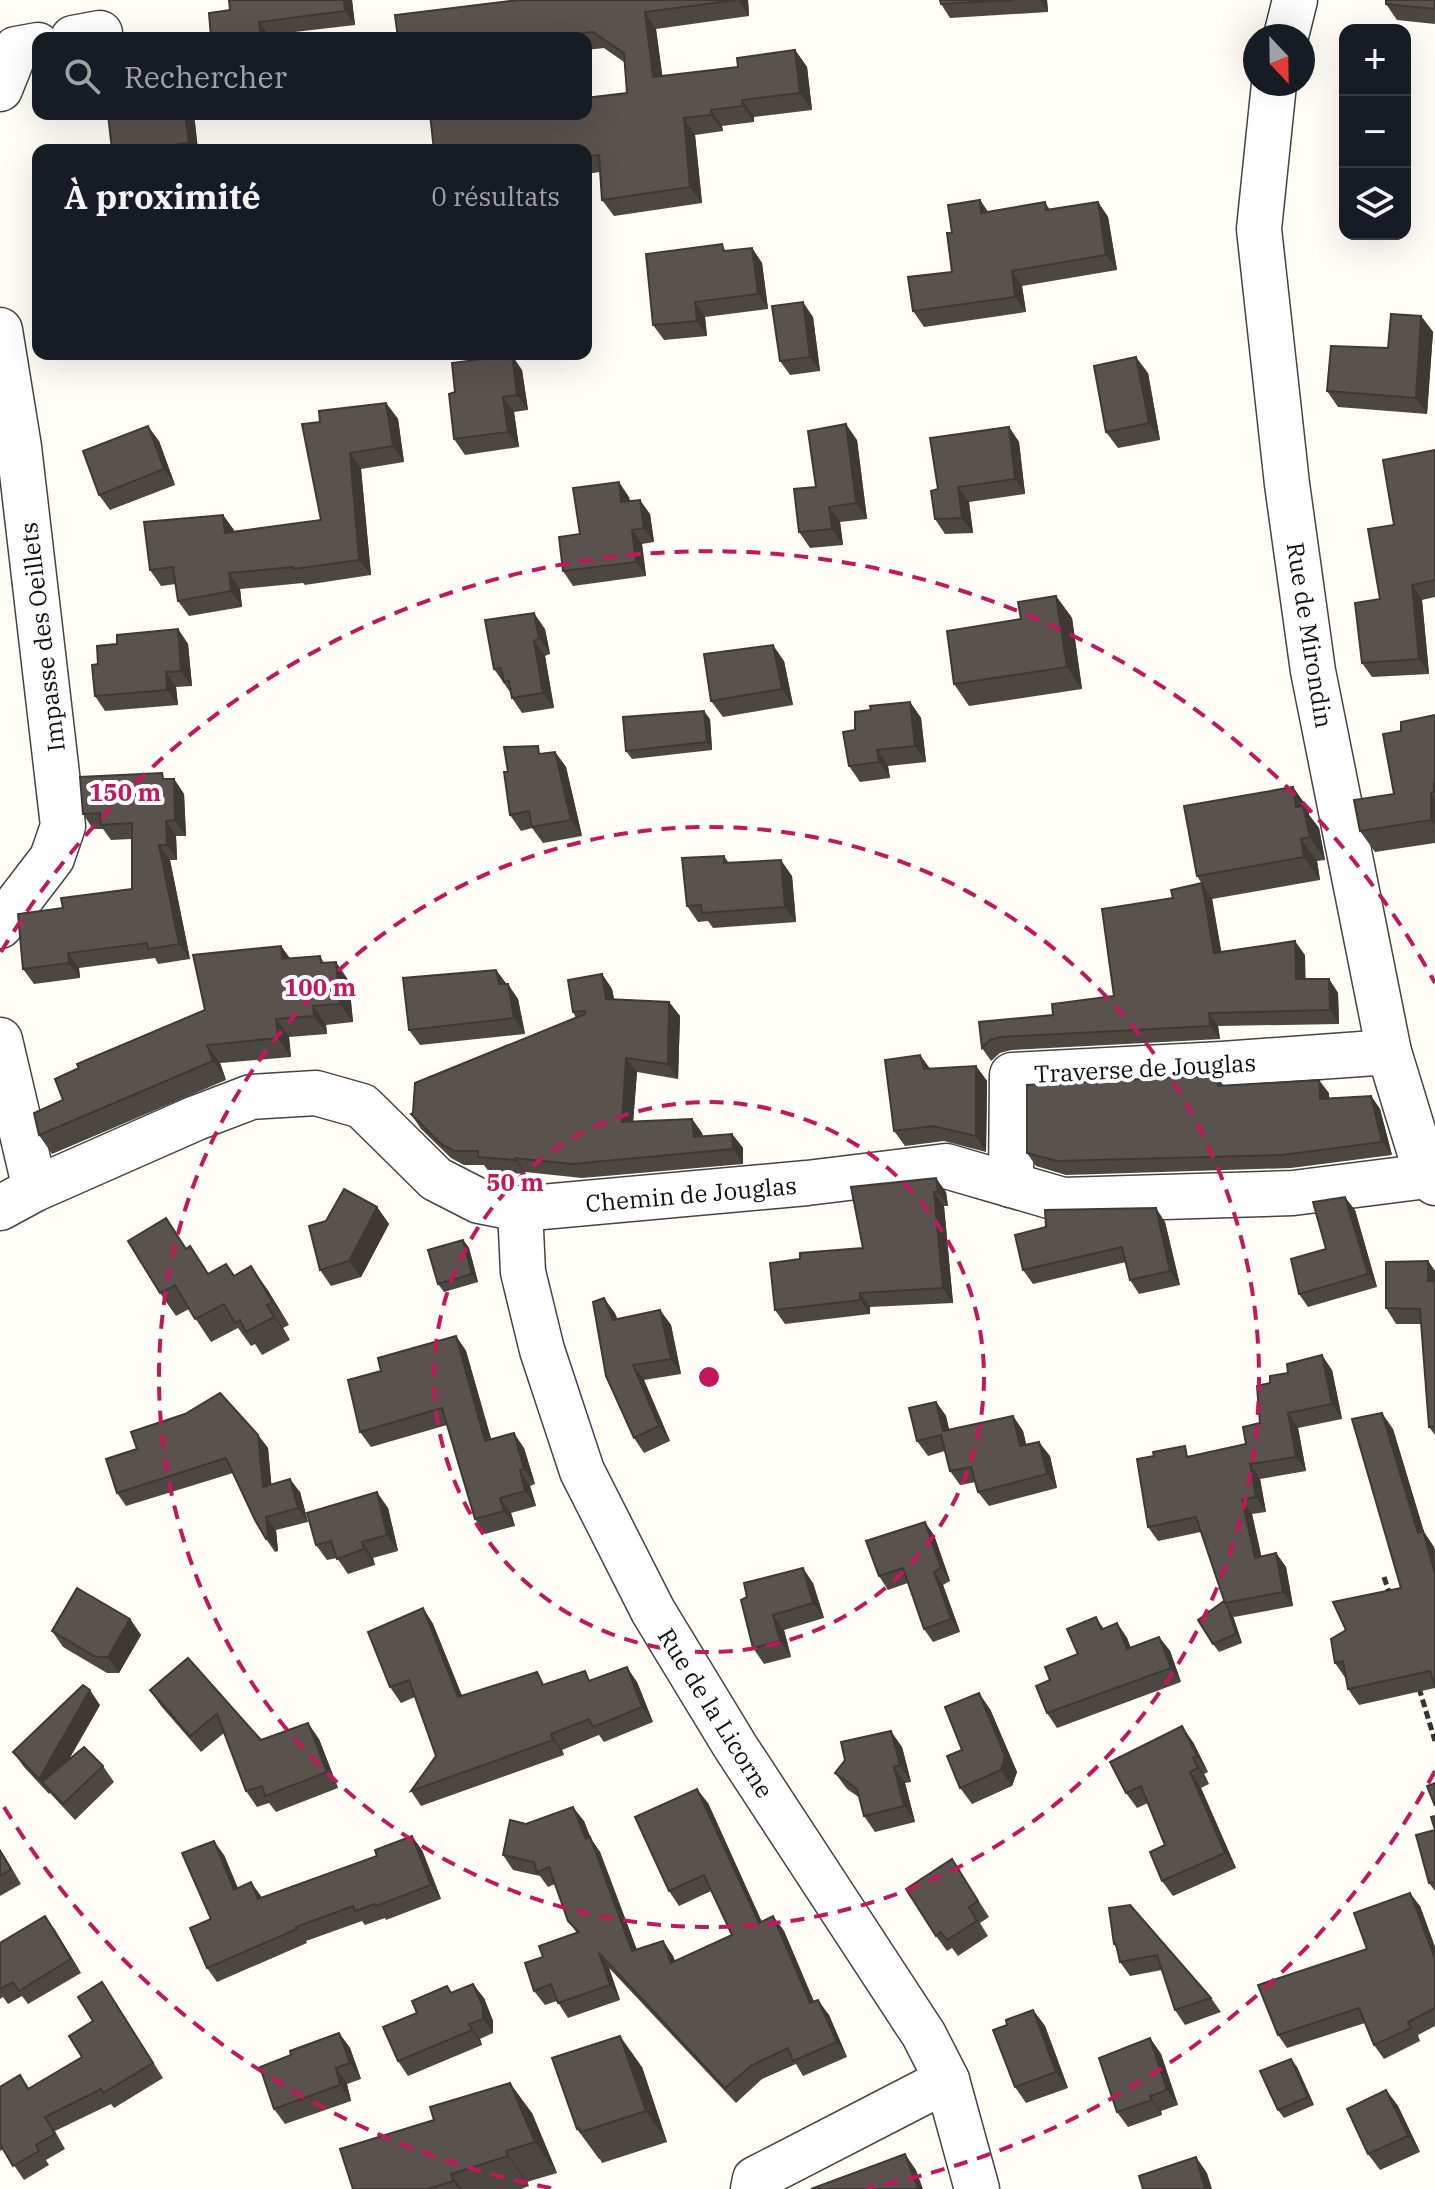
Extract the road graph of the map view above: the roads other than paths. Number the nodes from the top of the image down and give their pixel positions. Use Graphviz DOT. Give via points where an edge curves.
graph roads {
  1 [pos="1295,0"];
  2 [pos="1289,24"];
  3 [pos="32,46"];
  4 [pos="0,89"];
  5 [pos="1273,96"];
  6 [pos="0,330"];
  7 [pos="0,926"];
  8 [pos="0,1040"];
  9 [pos="1389,1052"];
  10 [pos="1431,1179"];
  11 [pos="1011,1185"];
  12 [pos="18,1198"];
  13 [pos="520,1209"];
  14 [pos="947,2080"];
  15 [pos="753,2189"];
  16 [pos="977,2189"];
  1 -- 2 [label="street"];
  3 -- 4 [label="street" via="16,49"];
  5 -- 9 [label="street, Rue de Mirondin" via="1259,229 1287,484 1313,671"];
  6 -- 7 [label="street, Impasse des Oeillets" via="21,463 63,826 52,858"];
  8 -- 12 [label="street"];
  9 -- 10 [label="street, Rue de Mirondin"];
  9 -- 11 [label="street, Traverse de Jouglas" via="1012,1075"];
  10 -- 11 [label="street, Chemin de Jouglas" via="1293,1193 1063,1200"];
  11 -- 13 [label="street, Chemin de Jouglas" via="946,1166"];
  12 -- 13 [label="street, Chemin de Jouglas" via="251,1097 316,1093 362,1106 436,1179 479,1201"];
  13 -- 14 [label="street, Rue de la Licorne" via="523,1272 582,1471 661,1624 924,2035"];
  14 -- 15 [label="street" via="755,2179"];
  14 -- 16 [label="street, Rue de la Licorne"];
}
